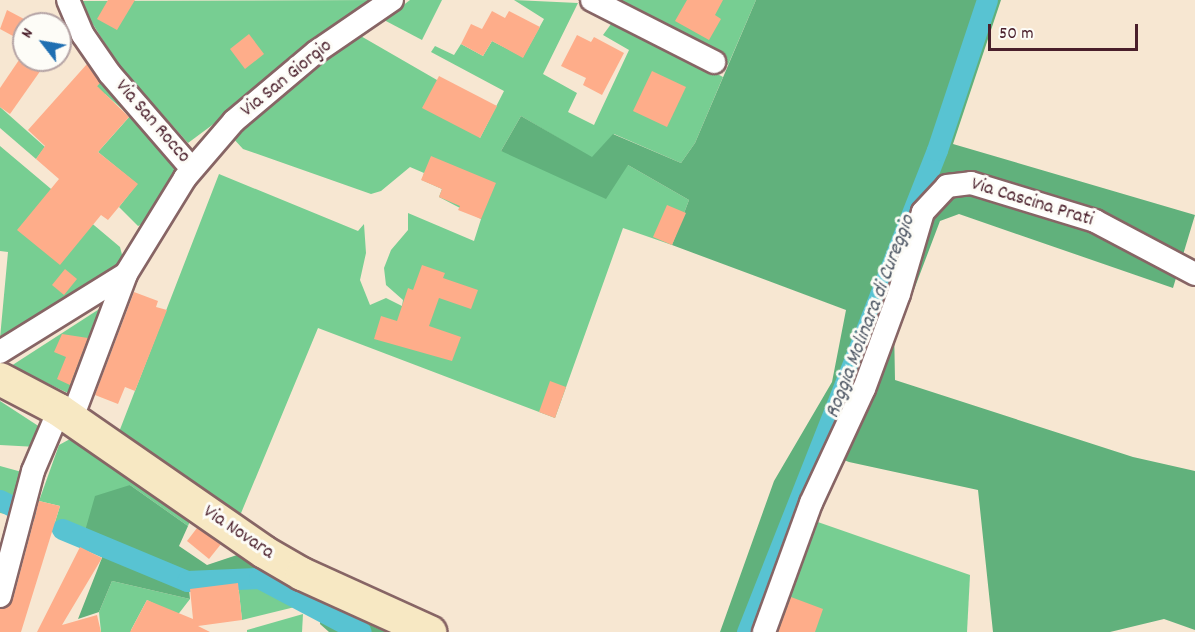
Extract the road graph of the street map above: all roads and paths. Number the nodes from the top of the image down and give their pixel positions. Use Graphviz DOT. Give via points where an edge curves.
graph roads {
  1 [pos="393,0"];
  2 [pos="592,0"];
  3 [pos="64,2"];
  4 [pos="714,62"];
  5 [pos="192,169"];
  6 [pos="126,274"];
  7 [pos="1195,274"];
  8 [pos="0,352"];
  9 [pos="0,379"];
  10 [pos="65,414"];
  11 [pos="0,596"];
  12 [pos="430,632"];
  13 [pos="764,632"];
  1 -- 5 [label="street, Via San Giorgio" via="316,52 234,122"];
  2 -- 4 [label="street"];
  3 -- 5 [label="street, Via San Rocco" via="110,74"];
  5 -- 6 [label="street, Via San Rocco"];
  6 -- 8 [label="street, Via San Rocco"];
  6 -- 10 [label="street, Via San Rocco"];
  7 -- 13 [label="street, Via Cascina Prati" via="1095,221 971,183 947,186 923,212 899,294 864,389 811,503"];
  9 -- 10 [label="main road, Via Novara"];
  10 -- 11 [label="street, Via San Rocco" via="33,471"];
  10 -- 12 [label="main road, Via Novara" via="264,552 302,574"];
}
